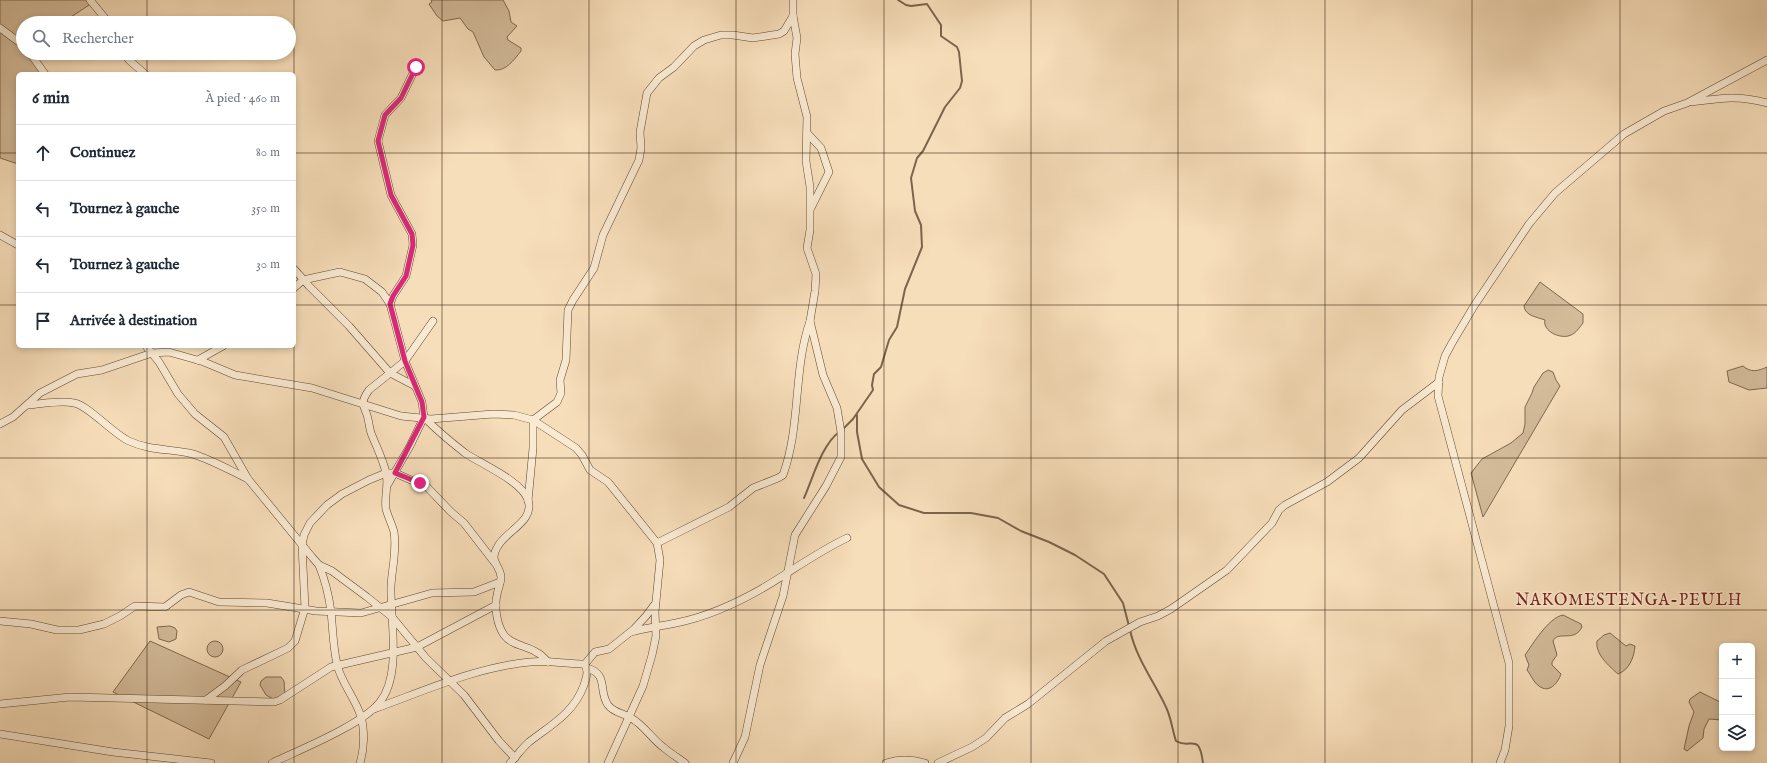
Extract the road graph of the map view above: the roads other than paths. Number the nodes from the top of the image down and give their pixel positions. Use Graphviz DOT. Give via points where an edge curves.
graph roads {
  1 [pos="90,0"];
  2 [pos="793,0"];
  3 [pos="103,16"];
  4 [pos="793,16"];
  5 [pos="0,28"];
  6 [pos="16,40"];
  7 [pos="35,60"];
  8 [pos="129,60"];
  9 [pos="1767,60"];
  10 [pos="416,67"];
  11 [pos="44,72"];
  12 [pos="143,72"];
  13 [pos="1687,103"];
  14 [pos="1767,103"];
  15 [pos="807,133"];
  16 [pos="810,210"];
  17 [pos="0,235"];
  18 [pos="16,244"];
  19 [pos="296,271"];
  20 [pos="303,280"];
  21 [pos="296,286"];
  22 [pos="390,304"];
  23 [pos="433,321"];
  24 [pos="810,321"];
  25 [pos="148,348"];
  26 [pos="219,348"];
  27 [pos="152,352"];
  28 [pos="198,360"];
  29 [pos="405,361"];
  30 [pos="390,373"];
  31 [pos="1439,382"];
  32 [pos="415,386"];
  33 [pos="363,404"];
  34 [pos="28,405"];
  35 [pos="424,417"];
  36 [pos="533,420"];
  37 [pos="0,424"];
  38 [pos="386,472"];
  39 [pos="395,473"];
  40 [pos="248,479"];
  41 [pos="388,484"];
  42 [pos="528,501"];
  43 [pos="847,538"];
  44 [pos="657,542"];
  45 [pos="302,545"];
  46 [pos="495,563"];
  47 [pos="319,565"];
  48 [pos="788,571"];
  49 [pos="500,582"];
  50 [pos="656,602"];
  51 [pos="391,605"];
  52 [pos="496,605"];
  53 [pos="305,608"];
  54 [pos="382,608"];
  55 [pos="331,612"];
  56 [pos="392,617"];
  57 [pos="0,621"];
  58 [pos="656,626"];
  59 [pos="630,632"];
  60 [pos="417,647"];
  61 [pos="394,653"];
  62 [pos="548,662"];
  63 [pos="337,666"];
  64 [pos="586,666"];
  65 [pos="451,681"];
  66 [pos="206,700"];
  67 [pos="0,704"];
  68 [pos="370,711"];
  69 [pos="630,717"];
  70 [pos="361,718"];
  71 [pos="0,734"];
  72 [pos="513,760"];
  73 [pos="211,763"];
  74 [pos="272,763"];
  75 [pos="360,763"];
  76 [pos="608,763"];
  77 [pos="685,763"];
  78 [pos="733,763"];
  79 [pos="886,763"];
  80 [pos="925,763"];
  81 [pos="938,763"];
  82 [pos="1500,763"];
  1 -- 3 [label="street"];
  2 -- 4 [label="street"];
  4 -- 15 [label="street" via="796,38 794,54 807,117"];
  4 -- 36 [label="street" via="779,34 753,38 733,34 704,40 694,46 652,86 648,93 640,132 639,160 603,235 594,268 568,310 566,360 560,380 560,398"];
  5 -- 6 [label="street"];
  7 -- 11 [label="street"];
  8 -- 12 [label="street"];
  9 -- 13 [label="street"];
  10 -- 22 [label="street" via="401,98 385,115 378,141 391,195 412,234 413,245 406,276"];
  13 -- 14 [label="street" via="1743,97"];
  13 -- 31 [label="street" via="1664,111 1624,134 1555,193 1529,224 1474,306 1445,356"];
  15 -- 16 [label="street" via="806,161 810,177"];
  15 -- 16 [label="street" via="821,148 829,172"];
  16 -- 24 [label="street" via="807,248 816,274"];
  17 -- 18 [label="street"];
  19 -- 20 [label="street"];
  20 -- 21 [label="street"];
  20 -- 22 [label="street" via="334,272 346,272 374,284"];
  20 -- 30 [label="street" via="349,326"];
  22 -- 29 [label="street"];
  23 -- 29 [label="street"];
  24 -- 44 [label="street" via="803,341 792,435 783,475 753,488 729,507"];
  24 -- 48 [label="street" via="823,375 838,408 841,457 796,535"];
  25 -- 27 [label="street"];
  26 -- 28 [label="street"];
  27 -- 28 [label="street" via="169,352"];
  27 -- 34 [label="street" via="102,370 77,374 40,393"];
  27 -- 40 [label="street" via="178,394 195,414 224,437"];
  28 -- 33 [label="street" via="235,375 312,388"];
  29 -- 30 [label="street"];
  29 -- 32 [label="street"];
  30 -- 32 [label="street"];
  30 -- 33 [label="street" via="369,390"];
  31 -- 81 [label="street" via="1402,410 1359,458 1327,482 1279,510 1272,523 1227,570 1171,609 1140,622 1106,641 1028,704 1005,718 986,738 972,748"];
  31 -- 82 [label="street" via="1438,396 1509,664 1508,726 1505,750"];
  32 -- 35 [label="street" via="422,402"];
  33 -- 35 [label="street" via="401,416"];
  33 -- 38 [label="street" via="370,431"];
  34 -- 37 [label="street"];
  34 -- 40 [label="street" via="75,403 84,407 121,438 144,447 185,452 201,457"];
  35 -- 36 [label="street" via="431,419 493,414"];
  35 -- 39 [label="street"];
  35 -- 42 [label="street" via="466,454 517,486"];
  36 -- 42 [label="street"];
  36 -- 44 [label="street" via="576,448 590,470 608,482"];
  38 -- 39 [label="street"];
  38 -- 41 [label="street"];
  38 -- 45 [label="street" via="342,494 327,505 310,523"];
  39 -- 41 [label="street"];
  39 -- 46 [label="street" via="427,487 464,522"];
  40 -- 45 [label="street"];
  41 -- 51 [label="street" via="385,496 386,509 394,531 395,546"];
  42 -- 46 [label="street" via="524,520 498,546"];
  43 -- 48 [label="street"];
  44 -- 50 [label="street" via="660,560"];
  45 -- 47 [label="street"];
  45 -- 53 [label="street"];
  46 -- 49 [label="street"];
  47 -- 54 [label="street" via="332,571"];
  47 -- 55 [label="street"];
  48 -- 58 [label="street" via="764,588 718,610 676,624"];
  48 -- 78 [label="street" via="784,596 760,666 745,737"];
  49 -- 51 [label="street" via="474,592 432,593"];
  49 -- 52 [label="street"];
  50 -- 58 [label="street"];
  50 -- 59 [label="street"];
  51 -- 54 [label="street"];
  51 -- 56 [label="street"];
  52 -- 60 [label="street"];
  52 -- 62 [label="street" via="503,634 508,640 535,651"];
  53 -- 55 [label="street"];
  53 -- 57 [label="street" via="260,602 219,602 189,592 165,608 134,606 104,624 79,630 57,630"];
  53 -- 66 [label="street" via="295,641 288,648 242,670"];
  54 -- 55 [label="street" via="361,613"];
  54 -- 56 [label="street"];
  55 -- 63 [label="street" via="332,641"];
  56 -- 60 [label="street"];
  56 -- 61 [label="street"];
  58 -- 59 [label="street"];
  58 -- 69 [label="street" via="650,663"];
  59 -- 64 [label="street" via="609,649 595,652"];
  60 -- 61 [label="street"];
  60 -- 65 [label="street"];
  61 -- 63 [label="street"];
  61 -- 68 [label="street" via="385,694"];
  62 -- 64 [label="street"];
  62 -- 65 [label="street" via="513,664"];
  63 -- 66 [label="street" via="326,670 280,700"];
  63 -- 70 [label="street"];
  64 -- 69 [label="street" via="596,672 602,680 607,704 617,713"];
  64 -- 72 [label="street" via="586,679 580,697 565,715 527,744"];
  65 -- 68 [label="street"];
  65 -- 72 [label="street"];
  66 -- 67 [label="street" via="70,697"];
  68 -- 70 [label="street"];
  69 -- 76 [label="street"];
  69 -- 77 [label="street" via="663,748"];
  70 -- 74 [label="street"];
  70 -- 75 [label="street" via="363,748"];
  71 -- 73 [label="street" via="113,752"];
  79 -- 80 [label="street" via="913,760"];
}
